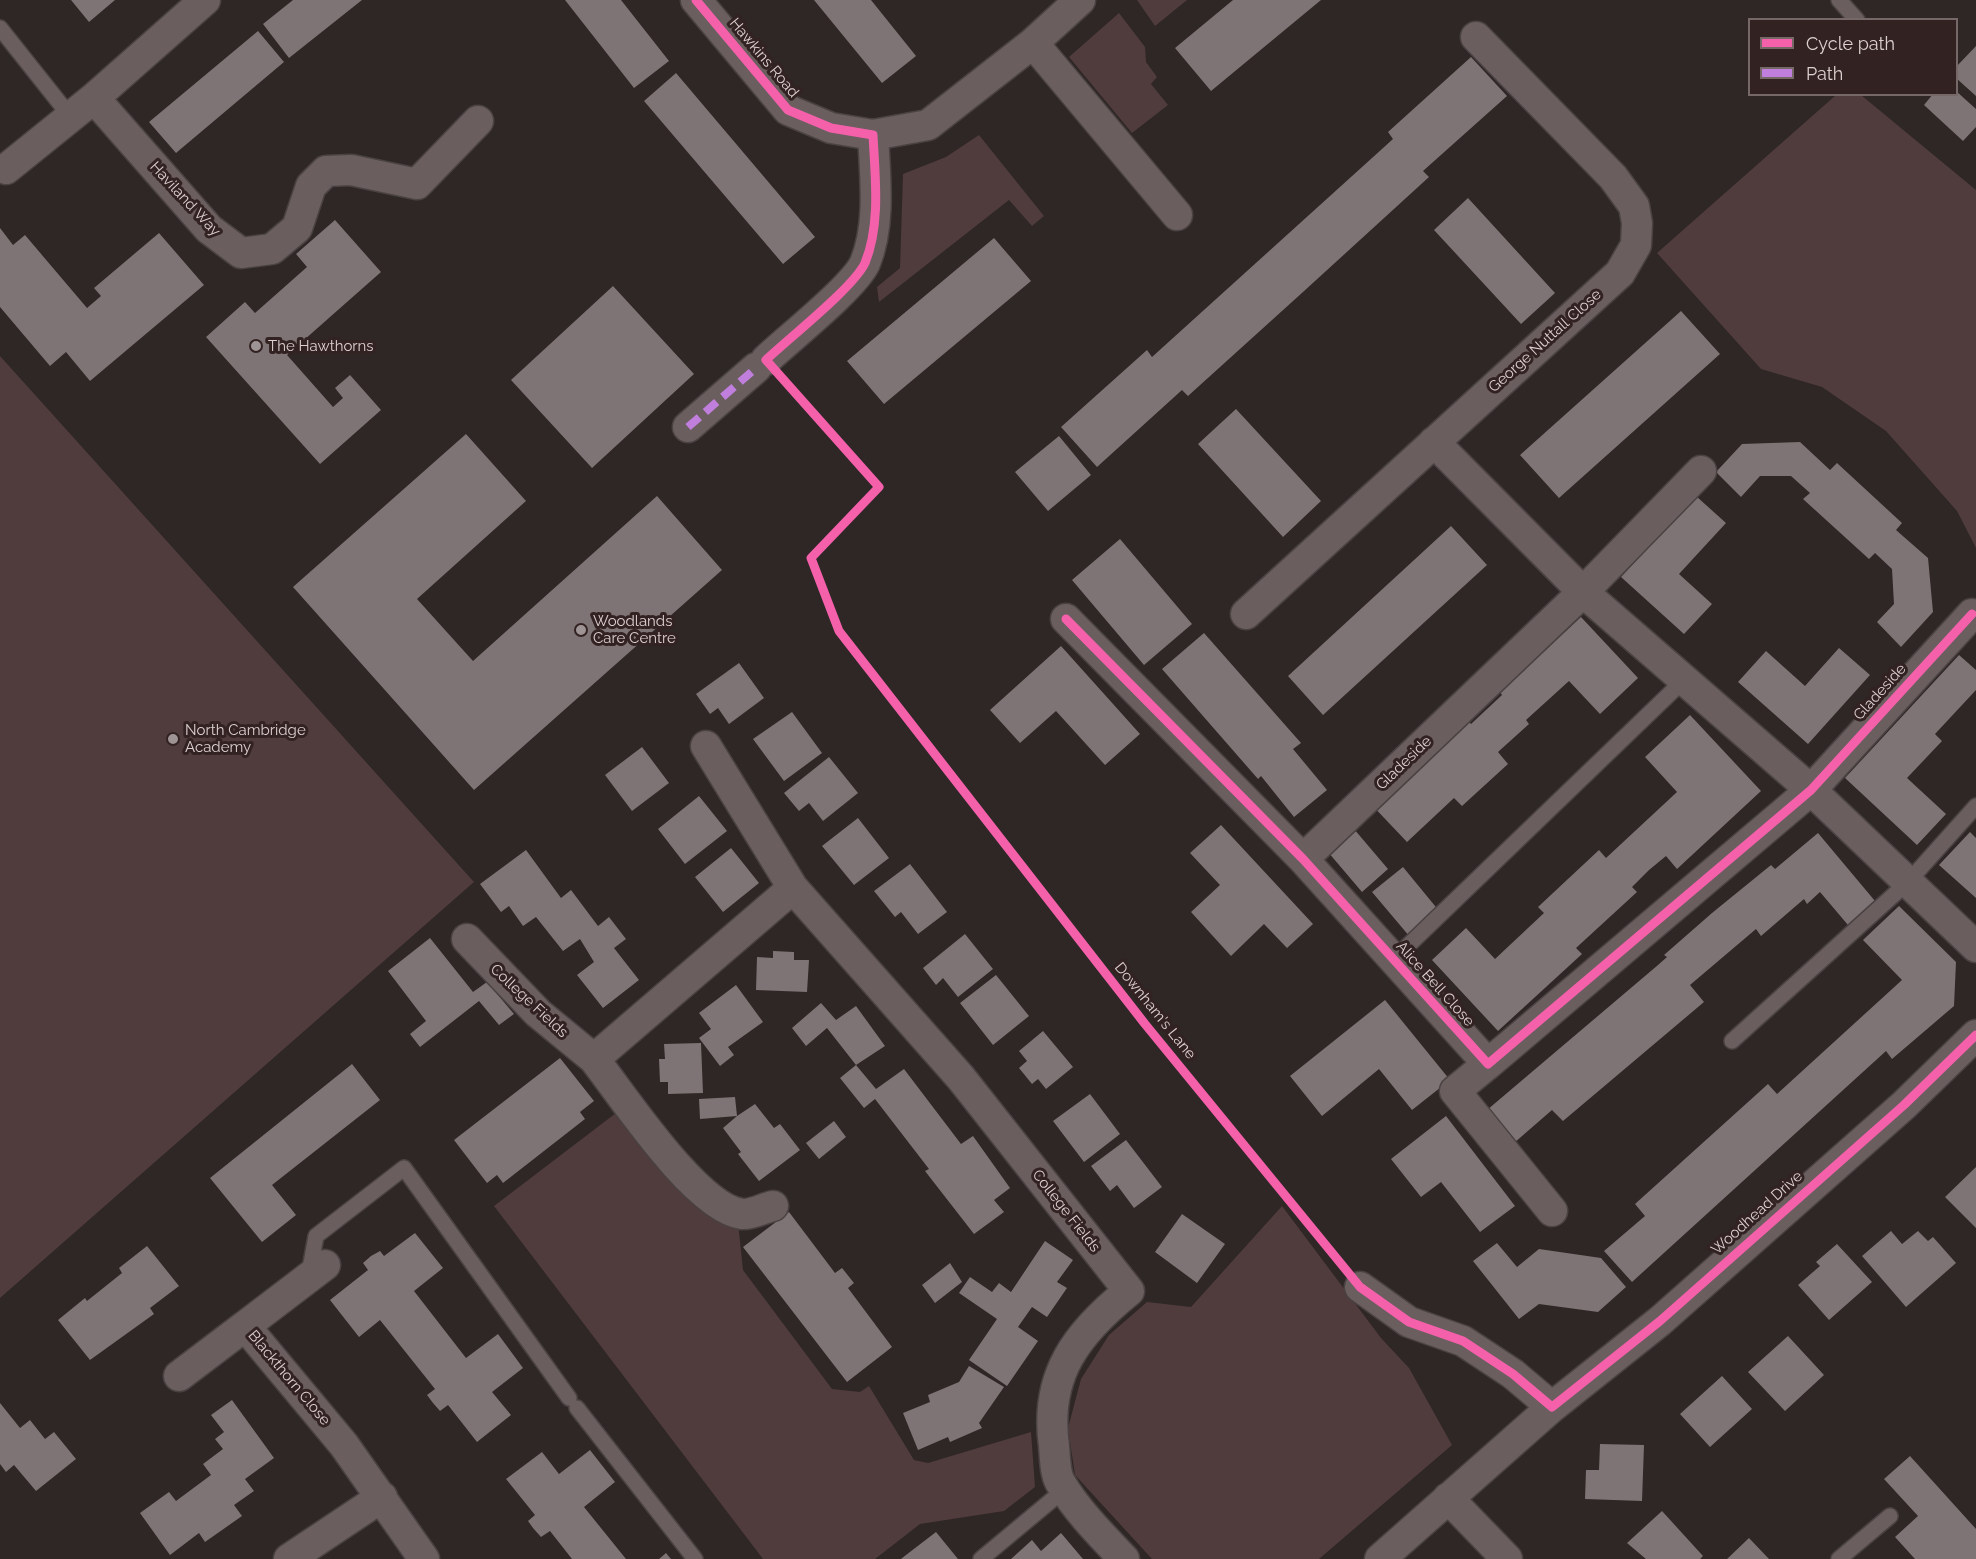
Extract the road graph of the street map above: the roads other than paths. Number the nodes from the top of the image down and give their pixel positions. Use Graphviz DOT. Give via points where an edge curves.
graph roads {
  1 [pos="205,0"];
  2 [pos="696,0"];
  3 [pos="1080,0"];
  4 [pos="1839,0"];
  5 [pos="1855,18"];
  6 [pos="0,28"];
  7 [pos="1476,37"];
  8 [pos="1033,43"];
  9 [pos="94,98"];
  10 [pos="70,116"];
  11 [pos="478,121"];
  12 [pos="873,135"];
  13 [pos="6,169"];
  14 [pos="1177,214"];
  15 [pos="687,427"];
  16 [pos="1434,442"];
  17 [pos="1701,471"];
  18 [pos="1583,592"];
  19 [pos="1246,614"];
  20 [pos="1972,614"];
  21 [pos="1066,619"];
  22 [pos="1684,680"];
  23 [pos="706,746"];
  24 [pos="1811,790"];
  25 [pos="1976,806"];
  26 [pos="1303,859"];
  27 [pos="1908,882"];
  28 [pos="793,888"];
  29 [pos="467,939"];
  30 [pos="1976,947"];
  31 [pos="1393,960"];
  32 [pos="1976,1035"];
  33 [pos="1732,1041"];
  34 [pos="594,1059"];
  35 [pos="1488,1064"];
  36 [pos="773,1206"];
  37 [pos="1552,1211"];
  38 [pos="317,1271"];
  39 [pos="1360,1287"];
  40 [pos="245,1326"];
  41 [pos="180,1376"];
  42 [pos="1552,1407"];
  43 [pos="1065,1489"];
  44 [pos="382,1497"];
  45 [pos="1448,1498"];
  46 [pos="1890,1516"];
  47 [pos="289,1559"];
  48 [pos="424,1559"];
  49 [pos="695,1559"];
  50 [pos="981,1559"];
  51 [pos="1124,1559"];
  52 [pos="1380,1559"];
  53 [pos="1507,1559"];
  54 [pos="1839,1559"];
  1 -- 9 [label="street"];
  2 -- 12 [label="street, Hawkins Road" via="788,110 831,128"];
  3 -- 8 [label="street, Hawkins Road"];
  4 -- 5 [label="lane"];
  6 -- 10 [label="lane"];
  7 -- 16 [label="street, George Nuttall Close" via="1613,177 1634,206 1636,245 1620,273"];
  8 -- 12 [label="street, Hawkins Road" via="928,125"];
  8 -- 14 [label="street"];
  9 -- 10 [label="street"];
  9 -- 11 [label="street, Haviland Way" via="209,229 241,253 272,249 297,228 311,186 326,171 351,170 417,184"];
  10 -- 13 [label="street"];
  12 -- 15 [label="street" via="876,194 864,265 839,294"];
  16 -- 18 [label="street"];
  16 -- 19 [label="street, George Nuttall Close"];
  17 -- 18 [label="street, Gladeside"];
  18 -- 22 [label="street"];
  18 -- 26 [label="street, Gladeside"];
  20 -- 24 [label="street, Gladeside"];
  21 -- 26 [label="street, Alice Bell Close"];
  22 -- 24 [label="street"];
  22 -- 31 [label="lane"];
  23 -- 28 [label="street, College Fields"];
  24 -- 27 [label="street"];
  24 -- 35 [label="street"];
  25 -- 27 [label="lane"];
  26 -- 31 [label="street, Alice Bell Close"];
  27 -- 30 [label="street"];
  27 -- 33 [label="lane"];
  28 -- 34 [label="street"];
  28 -- 43 [label="street, College Fields" via="961,1078 1129,1291 1096,1317 1070,1352 1054,1393 1053,1437 1059,1480"];
  29 -- 34 [label="street, College Fields" via="530,1006"];
  31 -- 35 [label="street, Alice Bell Close"];
  32 -- 42 [label="street, Woodhead Drive" via="1904,1105 1660,1321"];
  34 -- 36 [label="street, College Fields" via="686,1177 714,1202 742,1214"];
  35 -- 37 [label="street" via="1455,1091"];
  38 -- 40 [label="street"];
  38 -- 49 [label="lane" via="316,1236 404,1168 573,1403"];
  39 -- 42 [label="street" via="1409,1322 1463,1341 1513,1374"];
  40 -- 41 [label="street, Blackthorn Close"];
  40 -- 44 [label="street, Blackthorn Close"];
  42 -- 45 [label="street, Woodhead Drive"];
  43 -- 50 [label="lane"];
  43 -- 51 [label="street, College Fields"];
  44 -- 47 [label="street"];
  44 -- 48 [label="street, Blackthorn Close"];
  45 -- 52 [label="street, Woodhead Drive"];
  45 -- 53 [label="street"];
  46 -- 54 [label="lane"];
}
